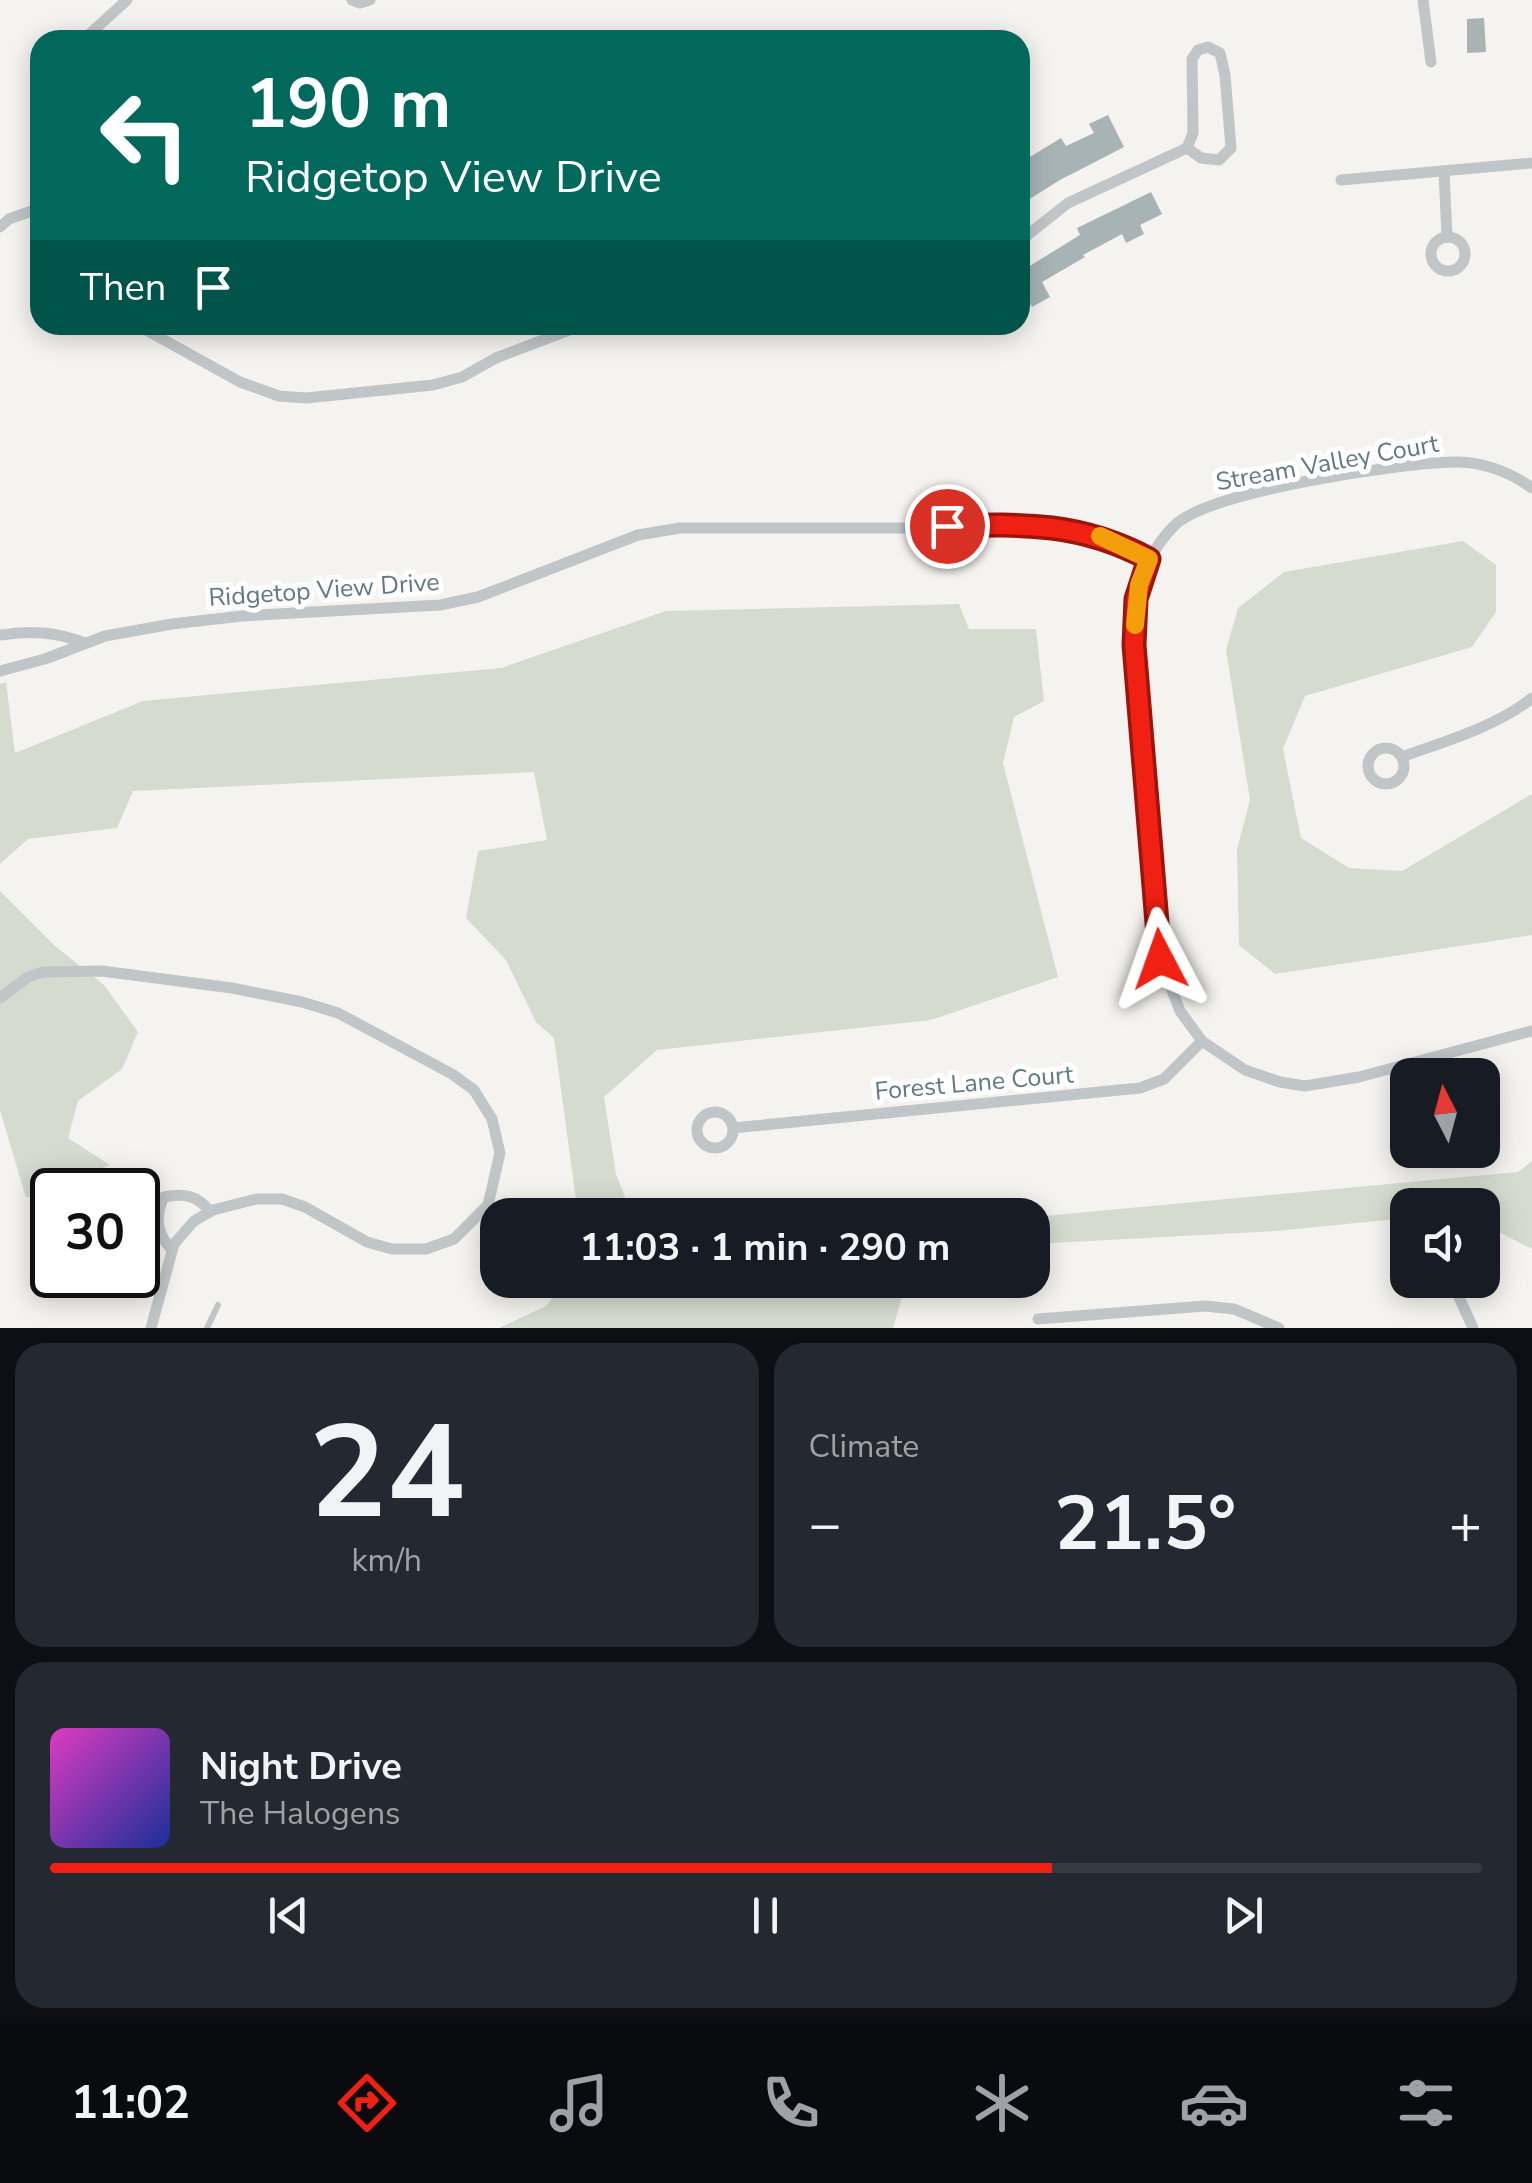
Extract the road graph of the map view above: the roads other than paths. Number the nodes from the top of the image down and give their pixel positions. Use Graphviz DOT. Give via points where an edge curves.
graph roads {
  1 [pos="127,0"];
  2 [pos="352,0"];
  3 [pos="370,0"];
  4 [pos="1423,0"];
  5 [pos="94,30"];
  6 [pos="1430,62"];
  7 [pos="1187,148"];
  8 [pos="1532,163"];
  9 [pos="1444,171"];
  10 [pos="1341,180"];
  11 [pos="30,212"];
  12 [pos="0,227"];
  13 [pos="1030,233"];
  14 [pos="1447,237"];
  15 [pos="155,335"];
  16 [pos="556,335"];
  17 [pos="1532,488"];
  18 [pos="1149,559"];
  19 [pos="0,636"];
  20 [pos="86,643"];
  21 [pos="0,672"];
  22 [pos="1532,698"];
  23 [pos="1402,757"];
  24 [pos="0,998"];
  25 [pos="1532,1027"];
  26 [pos="1202,1041"];
  27 [pos="733,1128"];
  28 [pos="210,1212"];
  29 [pos="172,1250"];
  30 [pos="1459,1298"];
  31 [pos="218,1305"];
  32 [pos="1038,1319"];
  33 [pos="152,1328"];
  34 [pos="207,1328"];
  35 [pos="1279,1328"];
  36 [pos="1473,1328"];
  1 -- 5 [label="street"];
  2 -- 3 [label="street"];
  4 -- 6 [label="street"];
  7 -- 7 [label="street" via="1193,133 1192,59 1208,47 1220,52 1230,148 1219,160"];
  7 -- 13 [label="street" via="1068,203"];
  8 -- 9 [label="street"];
  9 -- 10 [label="street"];
  9 -- 14 [label="street"];
  11 -- 12 [label="street"];
  15 -- 16 [label="street" via="240,382 306,398 462,377"];
  17 -- 18 [label="street, Stream Valley Court" via="1486,465 1455,462 1290,486 1194,510"];
  18 -- 20 [label="street, Ridgetop View Drive" via="1118,542 1060,528 680,528 638,535 478,597 207,619"];
  18 -- 26 [label="street, Stream Valley Court" via="1136,599 1134,645 1160,959 1180,1011"];
  19 -- 20 [label="street, Ridgetop View Drive" via="58,632"];
  20 -- 21 [label="street, Ridgetop View Drive"];
  22 -- 23 [label="street"];
  24 -- 28 [label="street" via="43,972 87,970 302,1002 338,1013 452,1074 474,1090 492,1119 500,1153 488,1206 454,1240 392,1248 282,1200 256,1199"];
  25 -- 26 [label="street, Stream Valley Court" via="1305,1086 1245,1070"];
  26 -- 27 [label="street, Forest Lane Court" via="1164,1080 1140,1088"];
  28 -- 29 [label="street"];
  28 -- 29 [label="street" via="192,1197 164,1198 158,1226"];
  29 -- 33 [label="street"];
  30 -- 36 [label="street"];
  31 -- 34 [label="lane"];
  32 -- 35 [label="street" via="1205,1306 1234,1309"];
}
